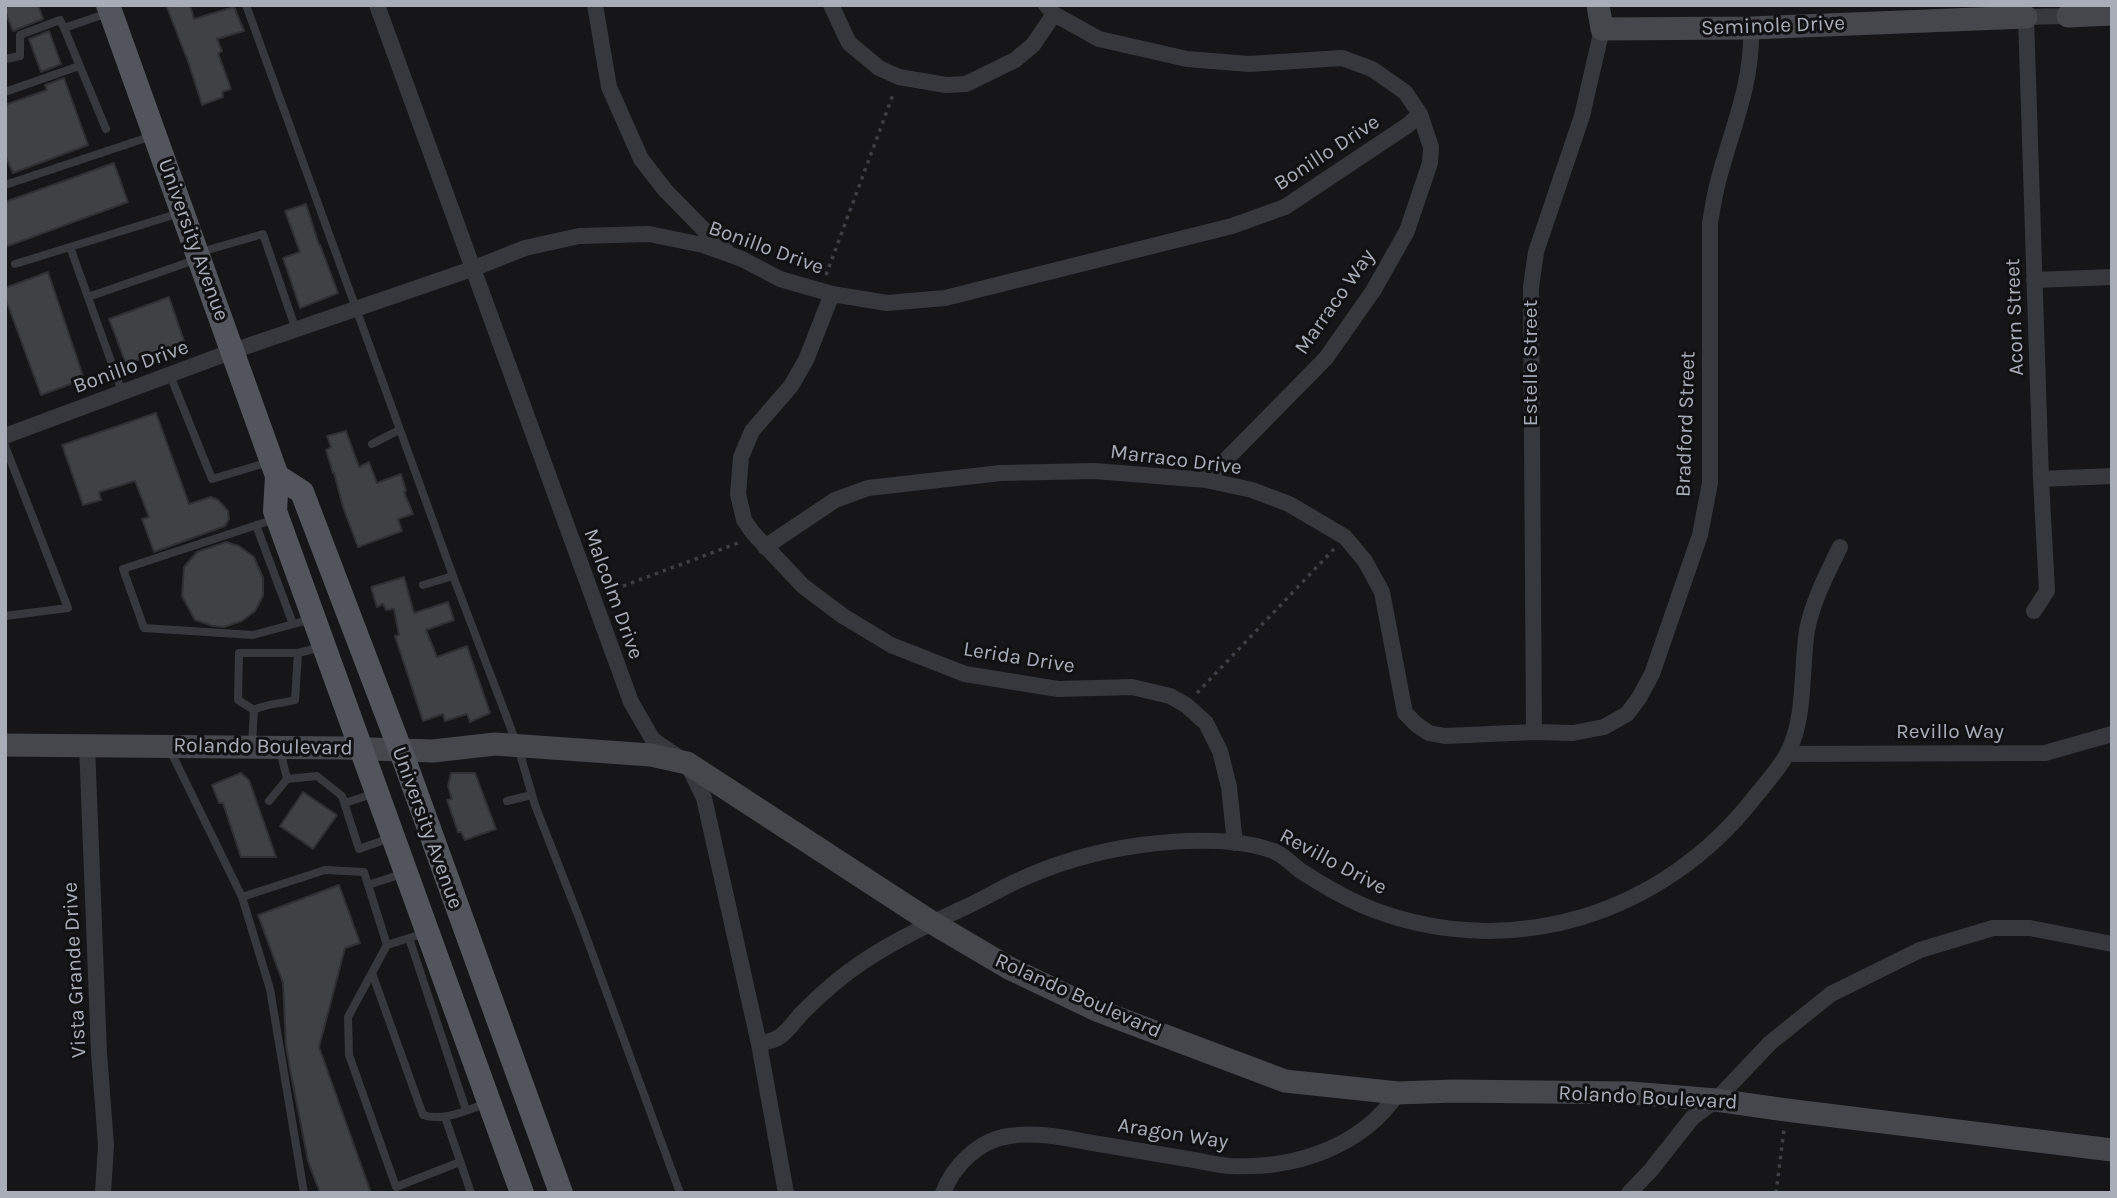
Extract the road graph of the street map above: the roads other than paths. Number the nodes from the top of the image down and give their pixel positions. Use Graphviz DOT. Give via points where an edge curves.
graph roads {
  1 [pos="246,5"];
  2 [pos="377,5"];
  3 [pos="831,5"];
  4 [pos="1598,5"];
  5 [pos="599,6"];
  6 [pos="109,9"];
  7 [pos="1050,10"];
  8 [pos="2068,10"];
  9 [pos="2112,14"];
  10 [pos="2026,17"];
  11 [pos="64,28"];
  12 [pos="1751,28"];
  13 [pos="1602,29"];
  14 [pos="5,59"];
  15 [pos="79,66"];
  16 [pos="5,92"];
  17 [pos="1420,114"];
  18 [pos="106,129"];
  19 [pos="155,135"];
  20 [pos="5,185"];
  21 [pos="183,212"];
  22 [pos="70,247"];
  23 [pos="199,256"];
  24 [pos="742,259"];
  25 [pos="15,264"];
  26 [pos="472,269"];
  27 [pos="2112,277"];
  28 [pos="2034,280"];
  29 [pos="826,293"];
  30 [pos="88,297"];
  31 [pos="355,309"];
  32 [pos="296,330"];
  33 [pos="233,351"];
  34 [pos="170,375"];
  35 [pos="122,393"];
  36 [pos="399,430"];
  37 [pos="5,436"];
  38 [pos="372,444"];
  39 [pos="5,446"];
  40 [pos="275,468"];
  41 [pos="2112,476"];
  42 [pos="2041,479"];
  43 [pos="1206,480"];
  44 [pos="267,522"];
  45 [pos="761,542"];
  46 [pos="1840,547"];
  47 [pos="453,576"];
  48 [pos="423,585"];
  49 [pos="2034,611"];
  50 [pos="5,616"];
  51 [pos="303,621"];
  52 [pos="324,646"];
  53 [pos="298,653"];
  54 [pos="254,710"];
  55 [pos="1534,732"];
  56 [pos="2112,734"];
  57 [pos="5,745"];
  58 [pos="87,745"];
  59 [pos="168,746"];
  60 [pos="252,747"];
  61 [pos="279,747"];
  62 [pos="518,747"];
  63 [pos="361,748"];
  64 [pos="400,749"];
  65 [pos="1787,754"];
  66 [pos="687,763"];
  67 [pos="287,779"];
  68 [pos="378,792"];
  69 [pos="532,794"];
  70 [pos="269,801"];
  71 [pos="507,801"];
  72 [pos="345,803"];
  73 [pos="394,836"];
  74 [pos="1235,843"];
  75 [pos="407,872"];
  76 [pos="368,885"];
  77 [pos="242,897"];
  78 [pos="931,922"];
  79 [pos="419,935"];
  80 [pos="387,944"];
  81 [pos="2112,944"];
  82 [pos="372,973"];
  83 [pos="759,1044"];
  84 [pos="1398,1093"];
  85 [pos="1716,1100"];
  86 [pos="478,1106"];
  87 [pos="445,1117"];
  88 [pos="2112,1150"];
  89 [pos="460,1162"];
  90 [pos="103,1193"];
  91 [pos="304,1193"];
  92 [pos="471,1193"];
  93 [pos="522,1193"];
  94 [pos="561,1193"];
  95 [pos="680,1193"];
  96 [pos="786,1193"];
  97 [pos="943,1193"];
  98 [pos="1629,1193"];
  1 -- 31 [label="lane"];
  2 -- 26 [label="street, Malcolm Drive"];
  3 -- 7 [label="street" via="849,43 878,68 899,77 946,85 966,84 1015,60 1033,45"];
  4 -- 13 [label="street, Estelle Street"];
  5 -- 24 [label="street" via="609,87 641,159 715,241"];
  6 -- 11 [label="lane"];
  6 -- 19 [label="main road, University Avenue"];
  7 -- 17 [label="street" via="1098,38 1186,59 1249,64 1342,58 1372,69 1405,92"];
  8 -- 9 [label="street, Seminole Drive"];
  8 -- 10 [label="street, Seminole Drive"];
  10 -- 12 [label="street, Seminole Drive"];
  10 -- 28 [label="street, Acorn Street"];
  11 -- 14 [label="lane" via="60,20 20,35 20,56"];
  11 -- 15 [label="lane"];
  12 -- 13 [label="street, Seminole Drive"];
  12 -- 55 [label="street, Bradford Street" via="1742,106 1710,223 1710,483 1700,535 1652,674 1639,698 1604,727 1573,733"];
  13 -- 55 [label="street, Estelle Street" via="1582,116 1536,252 1531,287"];
  15 -- 16 [label="lane"];
  15 -- 18 [label="lane"];
  17 -- 29 [label="street, Bonillo Drive" via="1284,207 1232,226 945,298 887,303"];
  17 -- 43 [label="street, Marraco Way" via="1431,147 1430,163 1407,231 1373,292 1326,358"];
  19 -- 20 [label="lane"];
  19 -- 21 [label="main road, University Avenue"];
  21 -- 22 [label="lane"];
  21 -- 23 [label="main road, University Avenue"];
  22 -- 25 [label="lane"];
  22 -- 30 [label="lane"];
  23 -- 30 [label="lane"];
  23 -- 32 [label="lane" via="263,234"];
  23 -- 33 [label="main road, University Avenue"];
  24 -- 26 [label="street, Bonillo Drive" via="649,234 579,236 525,248"];
  24 -- 29 [label="street, Bonillo Drive"];
  26 -- 31 [label="street, Bonillo Drive"];
  26 -- 66 [label="street, Malcolm Drive" via="631,702 653,740"];
  27 -- 28 [label="street"];
  28 -- 42 [label="street, Acorn Street"];
  29 -- 45 [label="street, Lerida Drive" via="806,360 791,386 752,431 741,457 738,494 744,520"];
  30 -- 35 [label="lane"];
  31 -- 32 [label="street, Bonillo Drive"];
  31 -- 36 [label="lane"];
  32 -- 33 [label="street, Bonillo Drive"];
  33 -- 34 [label="street, Bonillo Drive"];
  33 -- 40 [label="main road, University Avenue"];
  34 -- 35 [label="street, Bonillo Drive"];
  34 -- 40 [label="lane" via="212,479"];
  35 -- 37 [label="street, Bonillo Drive"];
  36 -- 38 [label="lane"];
  36 -- 47 [label="lane"];
  39 -- 50 [label="lane" via="68,608"];
  40 -- 44 [label="main road, University Avenue" via="275,511"];
  40 -- 64 [label="main road, University Avenue" via="302,492"];
  41 -- 42 [label="street"];
  42 -- 49 [label="street, Acorn Street" via="2047,591"];
  43 -- 45 [label="street, Marraco Drive" via="1095,471 1001,473 868,488 835,500"];
  43 -- 55 [label="street, Marraco Drive" via="1289,503 1346,537 1366,561 1382,592 1405,713 1418,725 1445,736"];
  44 -- 51 [label="main road, University Avenue"];
  44 -- 51 [label="lane" via="123,569 144,628 253,635"];
  45 -- 74 [label="street, Lerida Drive" via="803,586 843,617 891,645 965,674 1058,689 1132,687 1186,705 1206,723 1220,751"];
  46 -- 65 [label="street, Revillo Drive" via="1808,629 1797,720"];
  47 -- 48 [label="lane"];
  47 -- 62 [label="lane"];
  51 -- 52 [label="main road, University Avenue"];
  52 -- 53 [label="lane"];
  52 -- 63 [label="main road, University Avenue"];
  53 -- 54 [label="lane" via="295,700"];
  53 -- 54 [label="lane" via="239,653 238,700"];
  54 -- 60 [label="lane"];
  56 -- 65 [label="street, Revillo Way" via="2045,753"];
  57 -- 58 [label="street, Rolando Boulevard"];
  58 -- 59 [label="street, Rolando Boulevard"];
  58 -- 90 [label="street, Vista Grande Drive" via="106,1145"];
  59 -- 60 [label="street, Rolando Boulevard"];
  59 -- 77 [label="lane"];
  60 -- 61 [label="street, Rolando Boulevard"];
  61 -- 63 [label="street, Rolando Boulevard"];
  61 -- 67 [label="lane"];
  62 -- 64 [label="street, Rolando Boulevard"];
  62 -- 66 [label="street, Rolando Boulevard" via="651,755"];
  62 -- 69 [label="lane"];
  63 -- 64 [label="street, Rolando Boulevard"];
  63 -- 68 [label="main road, University Avenue"];
  64 -- 94 [label="main road, University Avenue"];
  65 -- 74 [label="street, Revillo Drive" via="1739,817 1675,874 1626,902 1545,926 1478,930 1402,919 1339,894 1275,851"];
  66 -- 78 [label="street, Rolando Boulevard"];
  66 -- 83 [label="street, Malcolm Drive" via="705,798"];
  67 -- 70 [label="lane"];
  67 -- 72 [label="lane" via="317,776"];
  68 -- 72 [label="lane"];
  68 -- 73 [label="main road, University Avenue"];
  69 -- 71 [label="lane"];
  69 -- 95 [label="lane"];
  72 -- 73 [label="lane" via="359,849"];
  73 -- 75 [label="main road, University Avenue"];
  74 -- 78 [label="street, Revillo Drive" via="1175,842 1097,853 1035,873"];
  75 -- 76 [label="lane"];
  75 -- 79 [label="main road, University Avenue"];
  76 -- 77 [label="lane" via="364,872 326,870"];
  76 -- 80 [label="lane"];
  77 -- 91 [label="lane" via="270,989"];
  78 -- 83 [label="street, Revillo Drive" via="861,963 816,999 780,1037"];
  78 -- 84 [label="street, Rolando Boulevard" via="1009,968 1099,1011 1285,1081"];
  79 -- 80 [label="lane"];
  79 -- 86 [label="main road, University Avenue"];
  80 -- 82 [label="lane"];
  81 -- 85 [label="street" via="2029,928 1993,928 1920,950 1831,994 1770,1043"];
  82 -- 87 [label="lane" via="421,1112"];
  82 -- 89 [label="lane" via="348,1017 349,1055 396,1186"];
  83 -- 96 [label="street, Malcolm Drive"];
  84 -- 85 [label="street, Rolando Boulevard" via="1631,1093"];
  84 -- 97 [label="street, Aragon Way" via="1387,1110 1359,1134 1328,1151 1276,1165 1229,1166 1051,1136 1008,1136 970,1155"];
  85 -- 88 [label="street, Rolando Boulevard"];
  85 -- 98 [label="street" via="1692,1118"];
  86 -- 87 [label="lane"];
  86 -- 93 [label="main road, University Avenue"];
  87 -- 89 [label="lane"];
  89 -- 92 [label="lane"];
}
